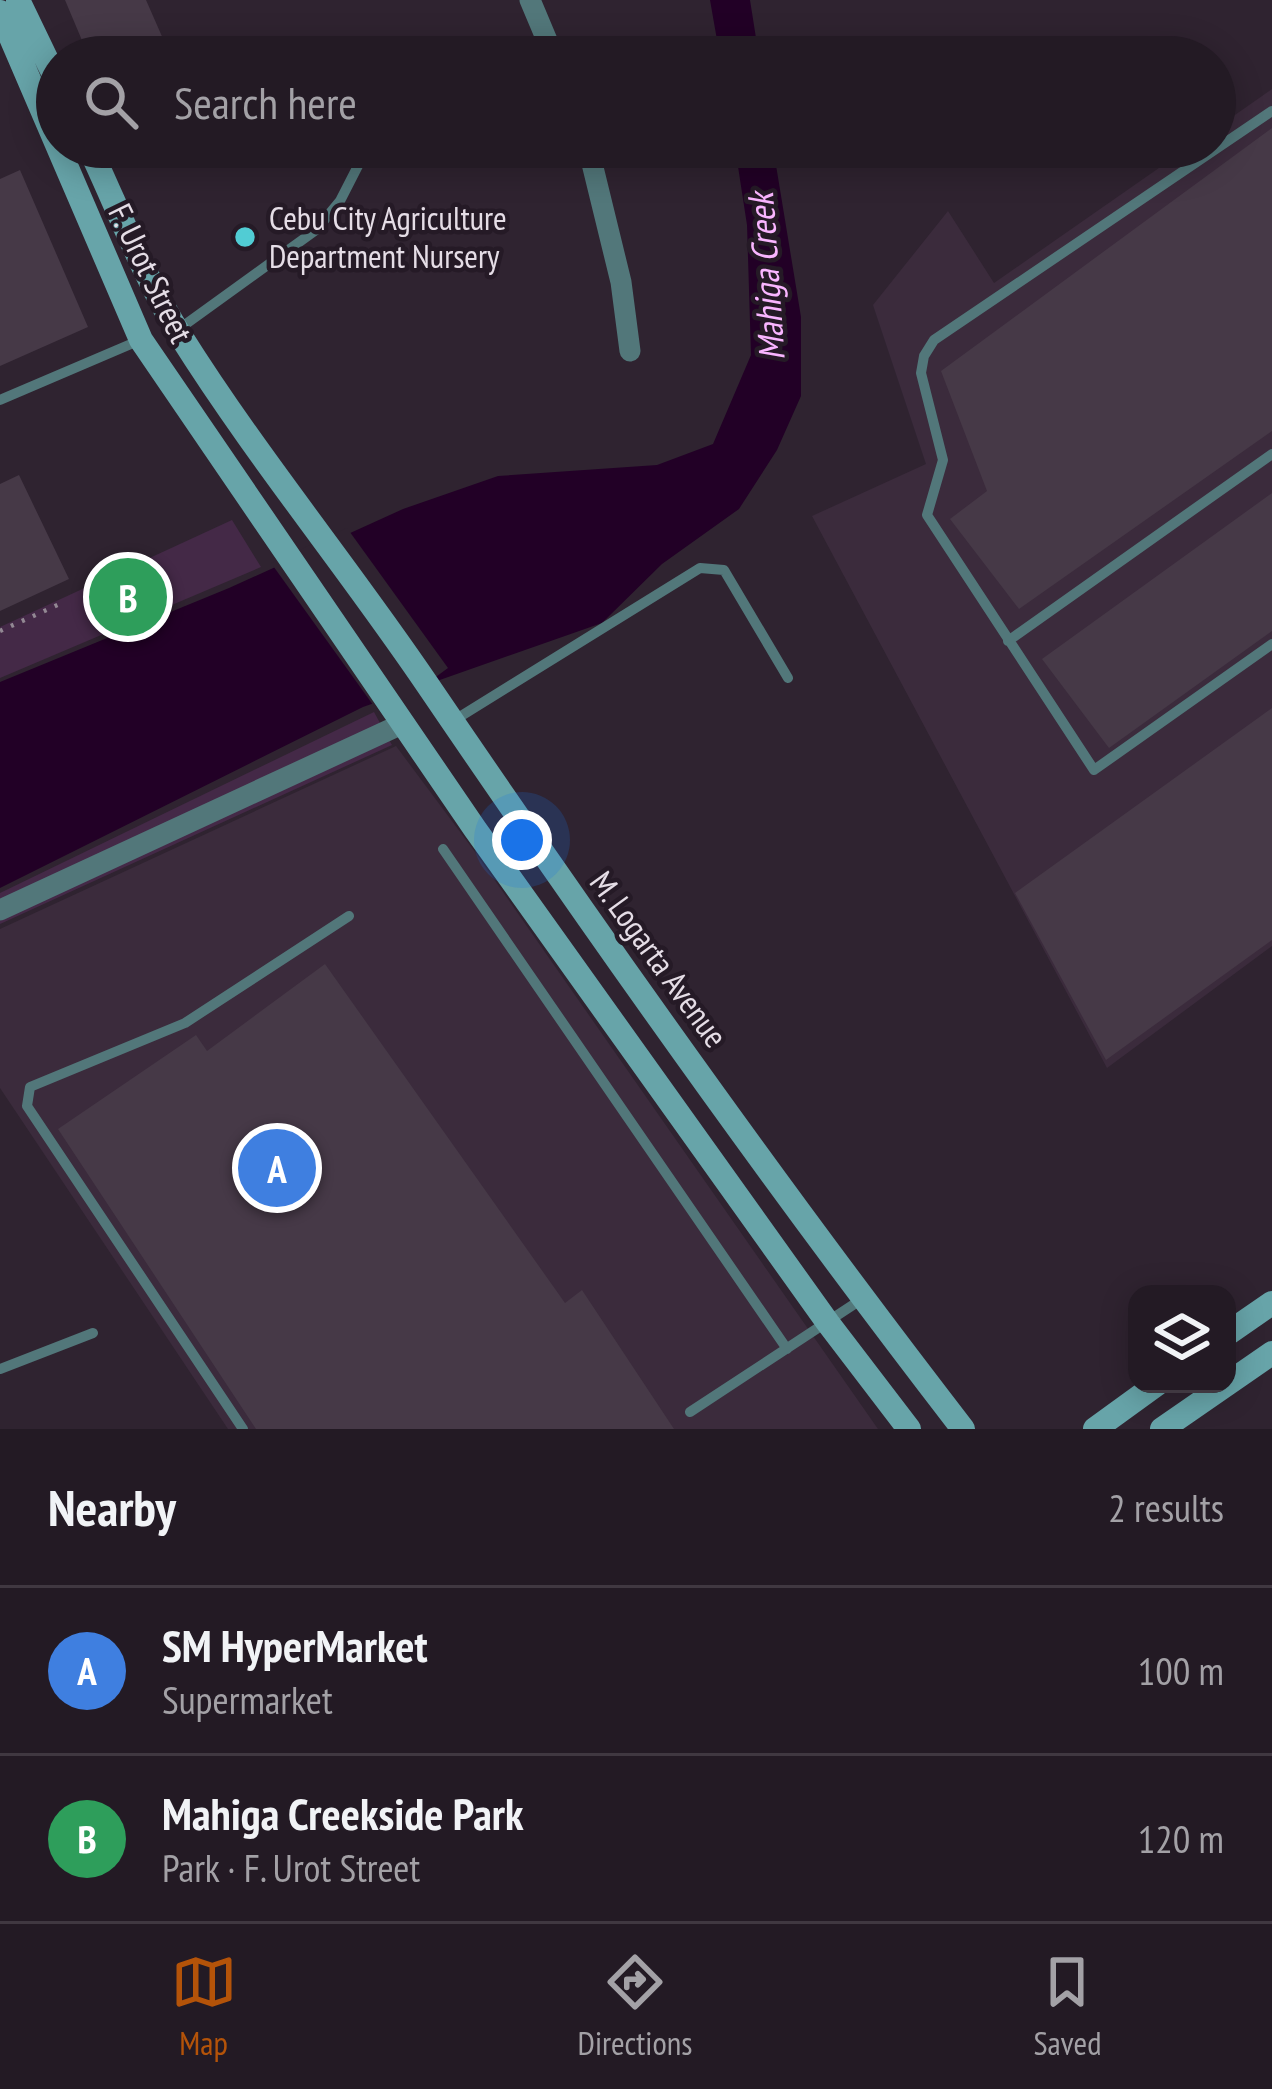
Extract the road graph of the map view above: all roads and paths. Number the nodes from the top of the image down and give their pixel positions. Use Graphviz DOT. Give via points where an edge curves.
graph roads {
  1 [pos="18,0"];
  2 [pos="530,0"];
  3 [pos="0,12"];
  4 [pos="545,36"];
  5 [pos="36,37"];
  6 [pos="36,97"];
  7 [pos="1272,111"];
  8 [pos="1236,135"];
  9 [pos="66,168"];
  10 [pos="99,168"];
  11 [pos="357,168"];
  12 [pos="593,168"];
  13 [pos="1188,168"];
  14 [pos="155,285"];
  15 [pos="122,301"];
  16 [pos="177,331"];
  17 [pos="141,340"];
  18 [pos="630,351"];
  19 [pos="0,400"];
  20 [pos="1272,454"];
  21 [pos="310,521"];
  22 [pos="62,603"];
  23 [pos="0,631"];
  24 [pos="1008,641"];
  25 [pos="1272,644"];
  26 [pos="788,678"];
  27 [pos="399,715"];
  28 [pos="452,722"];
  29 [pos="443,849"];
  30 [pos="0,910"];
  31 [pos="349,916"];
  32 [pos="862,1299"];
  33 [pos="1272,1303"];
  34 [pos="828,1323"];
  35 [pos="1236,1328"];
  36 [pos="93,1333"];
  37 [pos="788,1349"];
  38 [pos="1272,1353"];
  39 [pos="0,1369"];
  40 [pos="1145,1393"];
  41 [pos="690,1412"];
  42 [pos="244,1429"];
  43 [pos="908,1429"];
  44 [pos="963,1429"];
  45 [pos="1095,1429"];
  46 [pos="1162,1429"];
  1 -- 5 [label="main road"];
  2 -- 4 [label="street"];
  3 -- 6 [label="main road, F. Urot Street"];
  7 -- 8 [label="lane"];
  9 -- 15 [label="main road, F. Urot Street"];
  10 -- 14 [label="main road, F. Urot Street"];
  11 -- 16 [label="lane" via="316,230"];
  12 -- 18 [label="street"];
  13 -- 24 [label="lane" via="934,340 924,356 921,374 943,460 927,515"];
  14 -- 15 [label="main road"];
  14 -- 16 [label="main road, F. Urot Street"];
  15 -- 17 [label="main road, F. Urot Street"];
  16 -- 21 [label="main road, F. Urot Street"];
  17 -- 19 [label="lane"];
  17 -- 27 [label="main road, F. Urot Street"];
  20 -- 24 [label="lane"];
  21 -- 28 [label="main road, M. Logarta Avenue"];
  22 -- 23 [label="path"];
  24 -- 25 [label="lane" via="1094,770"];
  26 -- 28 [label="lane" via="724,570 700,568"];
  27 -- 30 [label="street"];
  27 -- 34 [label="main road"];
  28 -- 32 [label="main road, M. Logarta Avenue"];
  29 -- 37 [label="lane"];
  31 -- 42 [label="lane" via="185,1023 30,1088 27,1097"];
  32 -- 34 [label="lane"];
  32 -- 44 [label="main road, M. Logarta Avenue"];
  33 -- 35 [label="main road"];
  34 -- 37 [label="lane"];
  34 -- 43 [label="main road"];
  36 -- 39 [label="lane"];
  37 -- 41 [label="lane"];
  38 -- 46 [label="main road"];
  40 -- 45 [label="main road"];
}
